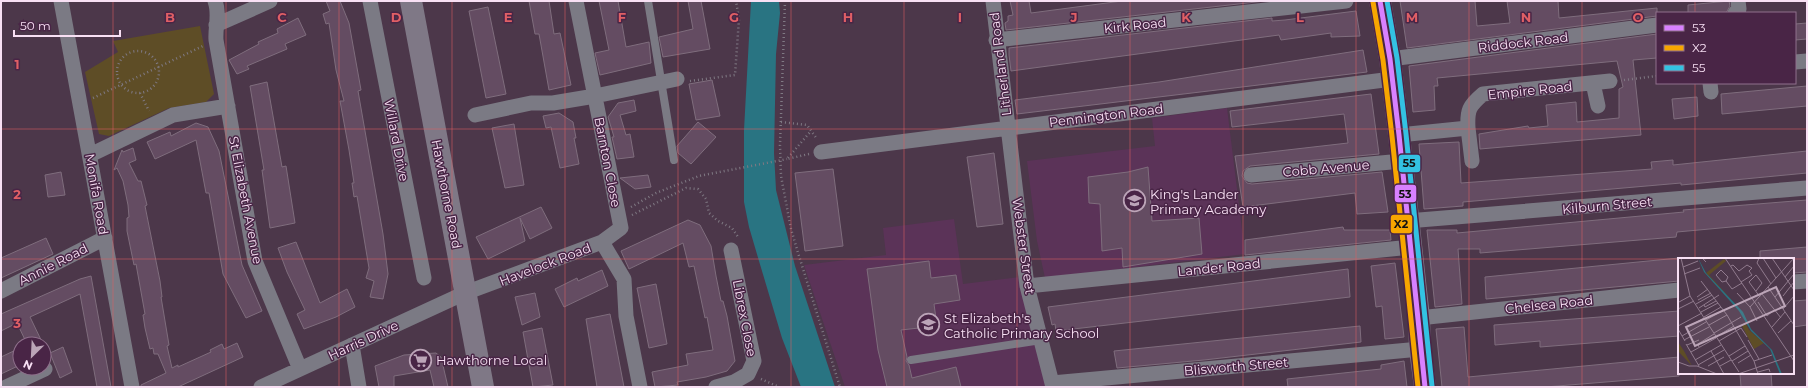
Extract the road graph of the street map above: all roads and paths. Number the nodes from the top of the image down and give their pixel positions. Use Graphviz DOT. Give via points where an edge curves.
graph roads {
  1 [pos="61,1"];
  2 [pos="215,1"];
  3 [pos="270,1"];
  4 [pos="370,1"];
  5 [pos="411,1"];
  6 [pos="576,1"];
  7 [pos="648,1"];
  8 [pos="736,1"];
  9 [pos="785,1"];
  10 [pos="993,1"];
  11 [pos="1346,1"];
  12 [pos="1380,1"];
  13 [pos="1738,1"];
  14 [pos="1737,12"];
  15 [pos="216,25"];
  16 [pos="1656,25"];
  17 [pos="216,40"];
  18 [pos="996,40"];
  19 [pos="1807,61"];
  20 [pos="1796,62"];
  21 [pos="158,67"];
  22 [pos="1391,69"];
  23 [pos="1656,76"];
  24 [pos="670,80"];
  25 [pos="1610,82"];
  26 [pos="1593,83"];
  27 [pos="121,85"];
  28 [pos="140,94"];
  29 [pos="595,96"];
  30 [pos="80,104"];
  31 [pos="228,106"];
  32 [pos="1598,106"];
  33 [pos="475,115"];
  34 [pos="781,122"];
  35 [pos="156,124"];
  36 [pos="1008,127"];
  37 [pos="1468,128"];
  38 [pos="811,131"];
  39 [pos="1399,135"];
  40 [pos="821,152"];
  41 [pos="90,155"];
  42 [pos="787,159"];
  43 [pos="674,160"];
  44 [pos="1402,161"];
  45 [pos="1472,161"];
  46 [pos="1250,175"];
  47 [pos="1807,188"];
  48 [pos="620,221"];
  49 [pos="1407,221"];
  50 [pos="105,238"];
  51 [pos="602,242"];
  52 [pos="735,244"];
  53 [pos="1411,247"];
  54 [pos="424,278"];
  55 [pos="1807,281"];
  56 [pos="1794,282"];
  57 [pos="1028,286"];
  58 [pos="1678,290"];
  59 [pos="1,291"];
  60 [pos="465,293"];
  61 [pos="1419,318"];
  62 [pos="1041,340"];
  63 [pos="352,345"];
  64 [pos="1420,349"];
  65 [pos="911,360"];
  66 [pos="300,369"];
  67 [pos="748,374"];
  68 [pos="30,376"];
  69 [pos="1053,385"];
  70 [pos="6,387"];
  71 [pos="132,387"];
  72 [pos="261,387"];
  73 [pos="359,387"];
  74 [pos="483,387"];
  75 [pos="640,387"];
  76 [pos="716,387"];
  77 [pos="779,387"];
  78 [pos="840,387"];
  79 [pos="1425,387"];
  1 -- 30 [label="street, Monifa Road"];
  2 -- 15 [label="street, St Elizabeth Avenue" via="218,10"];
  3 -- 15 [label="street"];
  4 -- 54 [label="street, Willard Drive"];
  5 -- 60 [label="main road, Hawthorne Road"];
  6 -- 29 [label="street, Barnton Close"];
  7 -- 24 [label="lane"];
  8 -- 24 [label="path" via="739,19 735,75 684,82"];
  9 -- 34 [label="path"];
  10 -- 18 [label="street, Litherland Road"];
  11 -- 18 [label="street, Kirk Road"];
  12 -- 22 [label="main road"];
  13 -- 14 [label="street"];
  15 -- 17 [label="street, St Elizabeth Avenue"];
  16 -- 22 [label="street, Riddock Road"];
  17 -- 21 [label="path"];
  17 -- 31 [label="street, St Elizabeth Avenue"];
  18 -- 36 [label="street, Litherland Road"];
  19 -- 20 [label="street"];
  21 -- 27 [label="path"];
  21 -- 27 [label="path" via="151,56 145,53 138,51 126,55 118,66 118,79"];
  21 -- 28 [label="path" via="157,81 147,92"];
  22 -- 36 [label="street, Pennington Road"];
  22 -- 39 [label="main road"];
  23 -- 25 [label="path"];
  24 -- 29 [label="street"];
  24 -- 43 [label="lane"];
  25 -- 26 [label="street, Empire Road"];
  26 -- 32 [label="street"];
  26 -- 37 [label="street, Empire Road" via="1483,94 1471,105 1467,114"];
  27 -- 28 [label="path" via="133,93"];
  27 -- 30 [label="path"];
  28 -- 35 [label="path"];
  29 -- 33 [label="street" via="553,103 531,103"];
  29 -- 48 [label="street, Barnton Close"];
  30 -- 41 [label="street, Monifa Road"];
  31 -- 35 [label="street" via="173,115"];
  31 -- 66 [label="street, St Elizabeth Avenue" via="255,260"];
  34 -- 38 [label="path" via="807,125"];
  34 -- 78 [label="path" via="781,176 791,229"];
  35 -- 41 [label="street"];
  36 -- 40 [label="street, Pennington Road"];
  36 -- 57 [label="street, Webster Street"];
  37 -- 39 [label="street"];
  37 -- 45 [label="street, Empire Road"];
  38 -- 40 [label="path" via="821,143"];
  38 -- 42 [label="path"];
  39 -- 44 [label="main road"];
  40 -- 42 [label="path"];
  41 -- 50 [label="street, Monifa Road"];
  42 -- 48 [label="path" via="699,176 656,193"];
  44 -- 46 [label="street, Cobb Avenue"];
  44 -- 49 [label="main road"];
  47 -- 49 [label="street, Kilburn Street"];
  48 -- 51 [label="street, Havelock Road"];
  48 -- 52 [label="path" via="686,188 698,188 706,199 709,213 732,228"];
  49 -- 53 [label="main road"];
  50 -- 59 [label="street, Annie Road"];
  50 -- 71 [label="street, Monifa Road"];
  51 -- 60 [label="street, Havelock Road"];
  51 -- 75 [label="street" via="624,279 626,316"];
  52 -- 67 [label="street, Librex Close" via="754,361"];
  53 -- 57 [label="street, Lander Road"];
  53 -- 61 [label="main road"];
  55 -- 56 [label="street"];
  57 -- 62 [label="street, Webster Street"];
  58 -- 61 [label="street, Chelsea Road"];
  60 -- 63 [label="street, Harris Drive"];
  60 -- 74 [label="main road, Hawthorne Road"];
  61 -- 64 [label="main road"];
  62 -- 65 [label="lane"];
  62 -- 69 [label="street, Webster Street"];
  63 -- 66 [label="street, Harris Drive"];
  63 -- 73 [label="street"];
  64 -- 69 [label="street, Blisworth Street"];
  64 -- 79 [label="main road"];
  66 -- 72 [label="street, Harris Drive"];
  67 -- 76 [label="street, Librex Close" via="734,382"];
  67 -- 77 [label="path"];
  68 -- 70 [label="street"];
}
